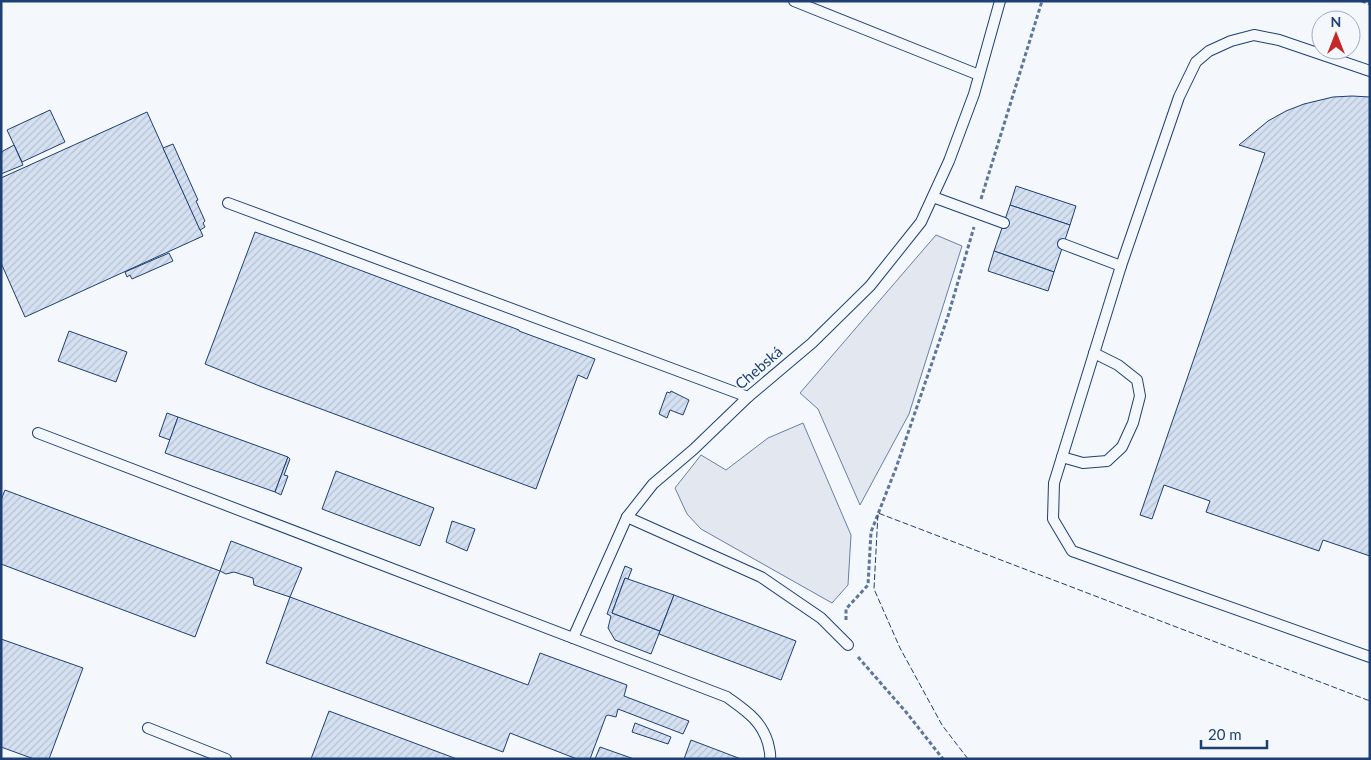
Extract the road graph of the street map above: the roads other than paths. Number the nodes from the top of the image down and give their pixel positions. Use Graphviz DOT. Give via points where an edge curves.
graph roads {
  1 [pos="794,1"];
  2 [pos="1000,1"];
  3 [pos="1370,72"];
  4 [pos="979,75"];
  5 [pos="933,197"];
  6 [pos="228,203"];
  7 [pos="1004,223"];
  8 [pos="1063,244"];
  9 [pos="1121,266"];
  10 [pos="1094,353"];
  11 [pos="748,397"];
  12 [pos="38,433"];
  13 [pos="1062,457"];
  14 [pos="627,517"];
  15 [pos="573,638"];
  16 [pos="848,645"];
  17 [pos="1370,657"];
  18 [pos="148,728"];
  19 [pos="226,759"];
  20 [pos="770,759"];
  1 -- 4 [label="lane"];
  2 -- 4 [label="lane, Chebská"];
  3 -- 9 [label="lane" via="1279,40 1254,35 1209,51 1196,62 1178,97"];
  4 -- 5 [label="lane, Chebská"];
  5 -- 7 [label="lane"];
  5 -- 11 [label="lane, Chebská" via="921,222 870,286 812,343"];
  6 -- 11 [label="lane"];
  8 -- 9 [label="lane"];
  9 -- 10 [label="lane"];
  10 -- 13 [label="lane"];
  10 -- 13 [label="lane" via="1118,365 1137,380 1140,396 1133,423 1122,447 1107,461 1084,463"];
  11 -- 14 [label="lane, Chebská" via="653,484"];
  12 -- 15 [label="lane"];
  13 -- 17 [label="lane" via="1054,482 1053,519 1072,551"];
  14 -- 15 [label="lane, Chebská"];
  14 -- 16 [label="lane" via="761,577 821,618"];
  15 -- 20 [label="lane" via="727,697 754,717 765,734"];
  18 -- 19 [label="lane"];
}
